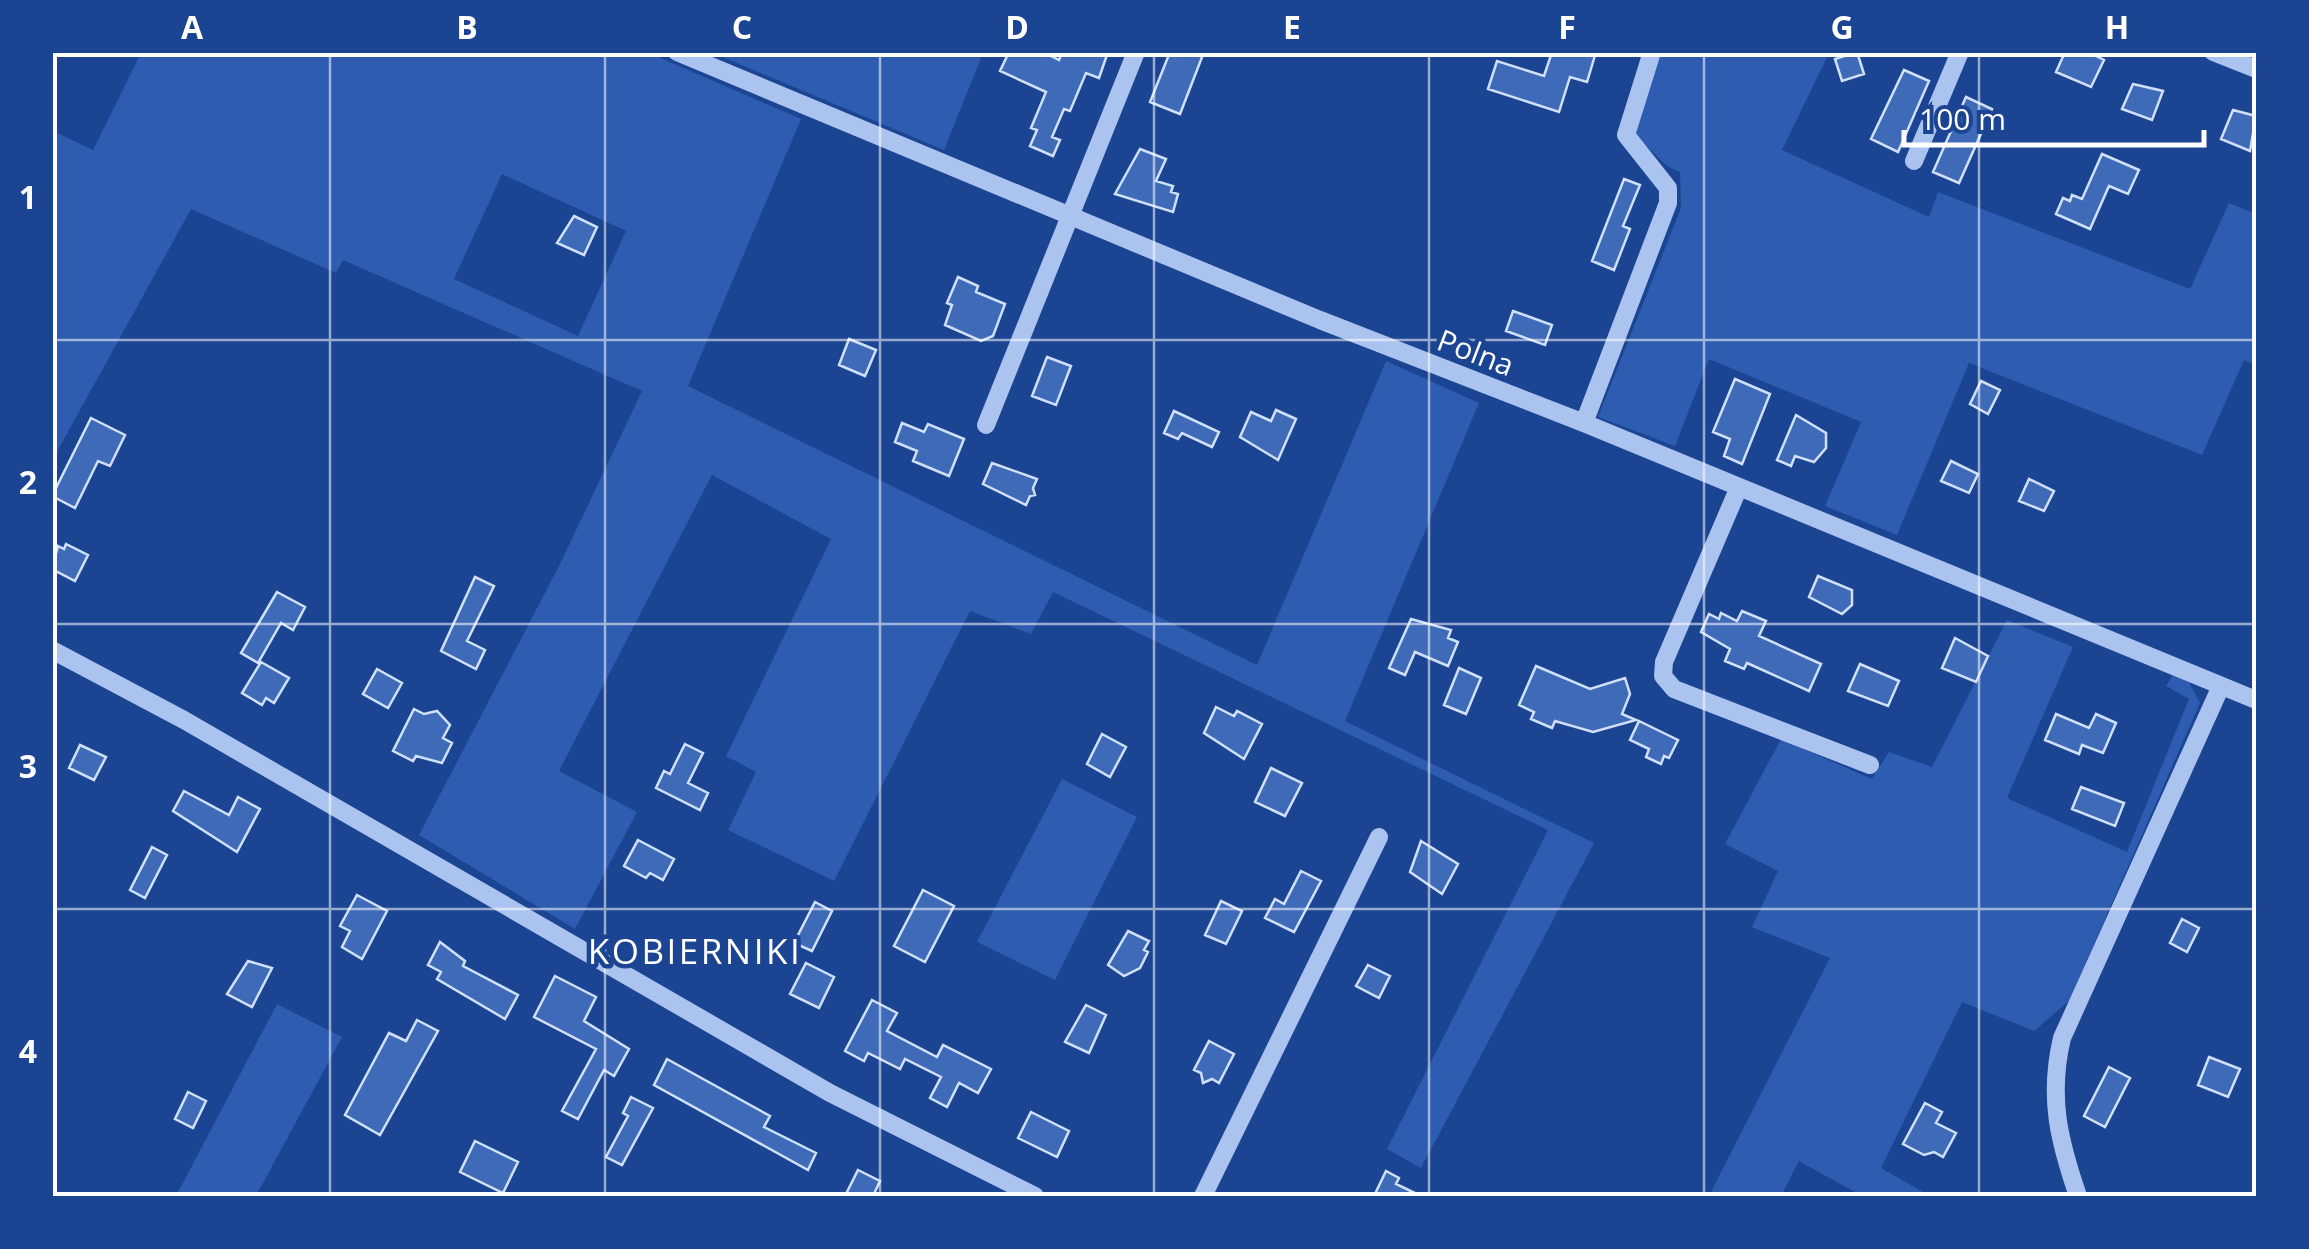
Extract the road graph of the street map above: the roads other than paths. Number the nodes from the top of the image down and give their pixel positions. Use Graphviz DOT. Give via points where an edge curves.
graph roads {
  1 [pos="677,52"];
  2 [pos="1136,52"];
  3 [pos="1652,52"];
  4 [pos="1960,52"];
  5 [pos="2213,52"];
  6 [pos="2256,70"];
  7 [pos="1914,160"];
  8 [pos="1072,216"];
  9 [pos="1584,423"];
  10 [pos="986,425"];
  11 [pos="1738,487"];
  12 [pos="52,650"];
  13 [pos="2221,686"];
  14 [pos="2256,700"];
  15 [pos="1870,765"];
  16 [pos="1379,837"];
  17 [pos="1035,1196"];
  18 [pos="1203,1196"];
  19 [pos="2078,1196"];
  1 -- 8 [label="street, Polna"];
  2 -- 8 [label="street"];
  3 -- 9 [label="street" via="1626,135 1668,188 1668,204"];
  4 -- 7 [label="street"];
  5 -- 6 [label="street"];
  8 -- 9 [label="street, Polna"];
  8 -- 10 [label="street"];
  9 -- 11 [label="street, Polna"];
  11 -- 13 [label="street, Polna"];
  11 -- 15 [label="street" via="1662,676 1674,689"];
  12 -- 17 [label="street" via="830,1092"];
  13 -- 14 [label="street, Polna"];
  13 -- 19 [label="street" via="2062,1038 2054,1070 2056,1130"];
  16 -- 18 [label="street"];
}
